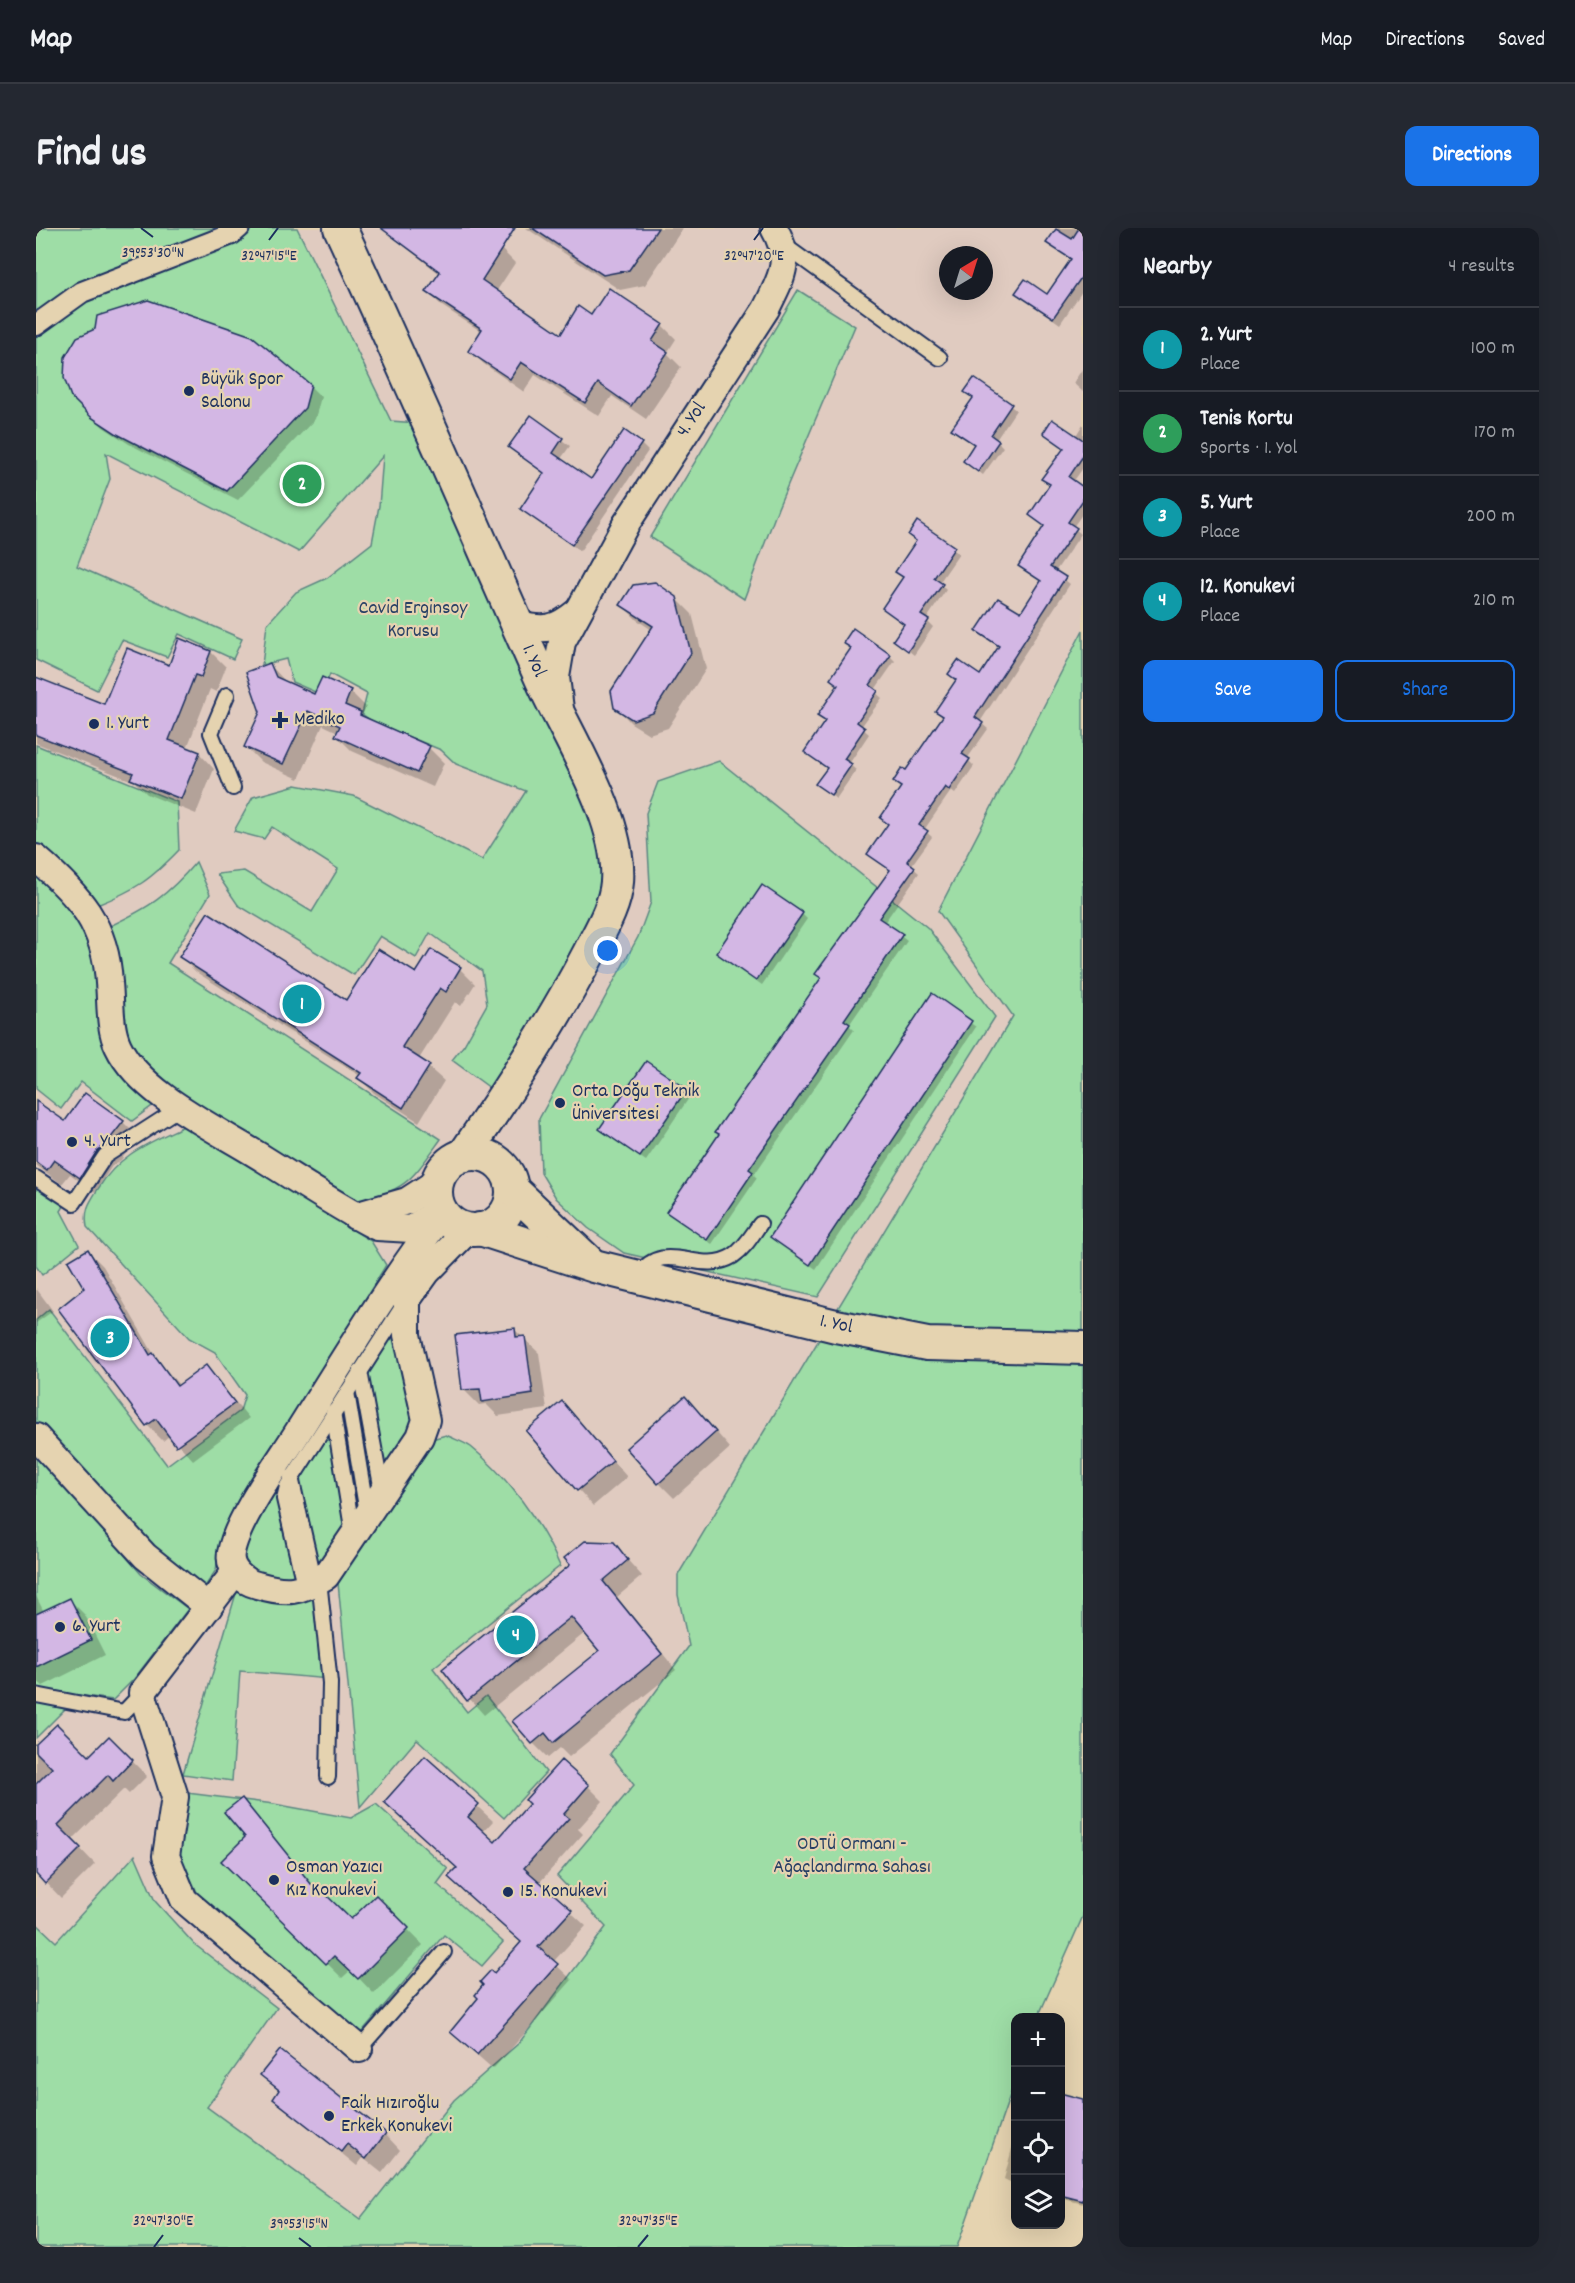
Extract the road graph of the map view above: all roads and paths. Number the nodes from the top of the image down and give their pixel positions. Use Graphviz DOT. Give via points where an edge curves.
graph roads {
  1 [pos="239,228"];
  2 [pos="340,228"];
  3 [pos="779,237"];
  4 [pos="36,325"];
  5 [pos="940,358"];
  6 [pos="579,610"];
  7 [pos="518,625"];
  8 [pos="227,695"];
  9 [pos="561,724"];
  10 [pos="233,788"];
  11 [pos="36,858"];
  12 [pos="510,1089"];
  13 [pos="181,1107"];
  14 [pos="464,1155"];
  15 [pos="506,1177"];
  16 [pos="36,1178"];
  17 [pos="440,1201"];
  18 [pos="760,1224"];
  19 [pos="475,1229"];
  20 [pos="594,1266"];
  21 [pos="637,1277"];
  22 [pos="407,1300"];
  23 [pos="1083,1348"];
  24 [pos="360,1371"];
  25 [pos="347,1392"];
  26 [pos="333,1412"];
  27 [pos="36,1437"];
  28 [pos="382,1493"];
  29 [pos="368,1515"];
  30 [pos="353,1536"];
  31 [pos="235,1572"];
  32 [pos="313,1584"];
  33 [pos="209,1607"];
  34 [pos="142,1693"];
  35 [pos="36,1695"];
  36 [pos="328,1777"];
  37 [pos="444,1952"];
  38 [pos="359,2049"];
  1 -- 4 [label="street" via="82,292"];
  2 -- 7 [label="street, 1. Yol"];
  3 -- 5 [label="lane"];
  3 -- 6 [label="street, 4. Yol" via="782,277 766,309 672,450"];
  6 -- 7 [label="street, 4. Yol" via="560,626 539,630"];
  6 -- 9 [label="street, 4. Yol" via="562,642 556,677"];
  7 -- 9 [label="street, 1. Yol"];
  8 -- 10 [label="lane" via="211,733"];
  9 -- 12 [label="street, 1. Yol" via="608,817 617,853 617,884 607,917 581,968"];
  11 -- 13 [label="street" via="94,920 108,955 111,1017 117,1045 138,1074"];
  12 -- 14 [label="street, 1. Yol"];
  12 -- 15 [label="street"];
  13 -- 16 [label="lane" via="105,1156 74,1203"];
  13 -- 17 [label="street" via="355,1216 407,1201"];
  14 -- 15 [label="street" via="489,1157"];
  14 -- 17 [label="street" via="443,1170"];
  15 -- 19 [label="street" via="511,1201 500,1220"];
  15 -- 20 [label="street"];
  17 -- 19 [label="street" via="460,1227"];
  17 -- 31 [label="street" via="236,1536 230,1556"];
  18 -- 21 [label="lane" via="746,1245 732,1256 715,1263 659,1257"];
  19 -- 20 [label="street, 1. Yol"];
  19 -- 22 [label="street" via="427,1272"];
  20 -- 21 [label="street, 1. Yol"];
  21 -- 23 [label="street, 1. Yol" via="927,1344"];
  22 -- 24 [label="lane"];
  22 -- 28 [label="street" via="407,1335 426,1420 420,1437"];
  24 -- 25 [label="lane"];
  24 -- 28 [label="lane"];
  25 -- 26 [label="lane"];
  25 -- 29 [label="lane"];
  26 -- 30 [label="lane"];
  26 -- 32 [label="lane" via="291,1476 284,1500"];
  27 -- 33 [label="street" via="145,1556"];
  28 -- 29 [label="street"];
  29 -- 30 [label="street"];
  30 -- 32 [label="street" via="326,1576"];
  31 -- 32 [label="street" via="251,1584 273,1590"];
  31 -- 33 [label="street"];
  32 -- 36 [label="lane" via="330,1683"];
  33 -- 34 [label="street"];
  34 -- 35 [label="lane" via="124,1712"];
  34 -- 38 [label="street" via="175,1797 166,1856 184,1900"];
  37 -- 38 [label="lane"];
}
